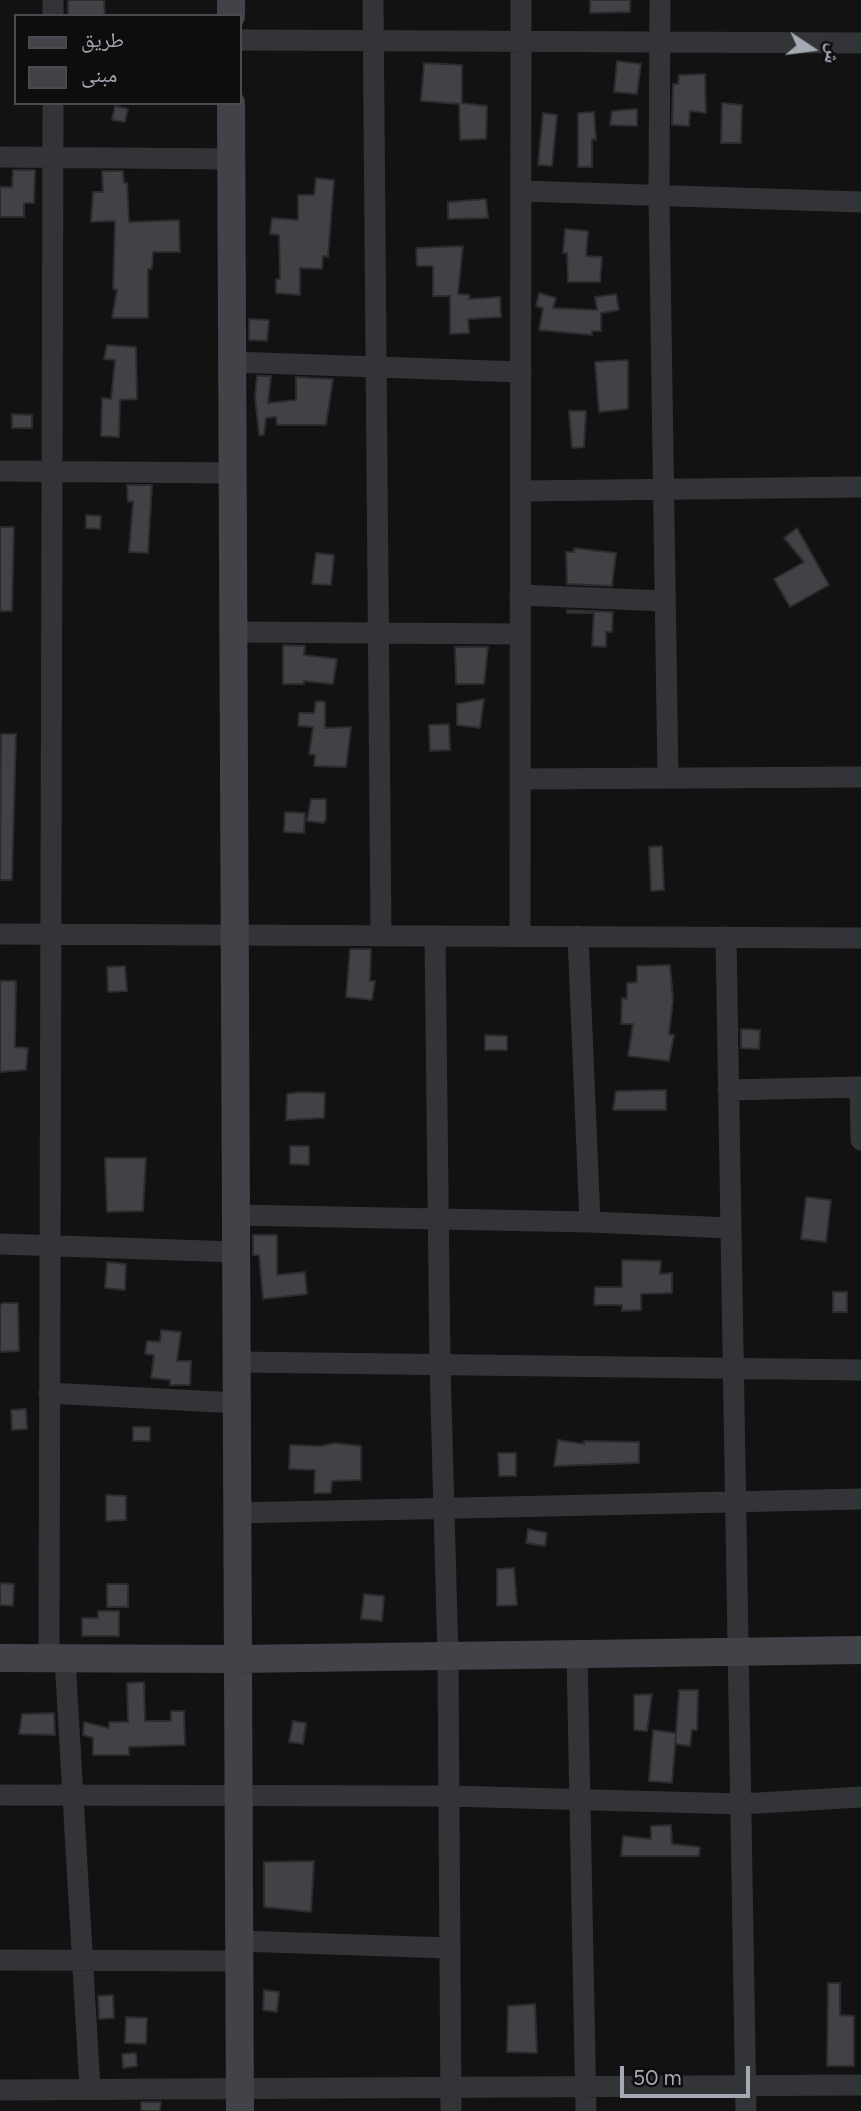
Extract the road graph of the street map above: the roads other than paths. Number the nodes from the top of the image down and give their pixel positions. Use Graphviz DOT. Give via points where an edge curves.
graph roads {
  1 [pos="373,0"];
  2 [pos="521,0"];
  3 [pos="660,0"];
  4 [pos="242,40"];
  5 [pos="374,41"];
  6 [pos="521,41"];
  7 [pos="660,42"];
  8 [pos="861,43"];
  9 [pos="53,105"];
  10 [pos="231,105"];
  11 [pos="0,157"];
  12 [pos="52,158"];
  13 [pos="232,159"];
  14 [pos="521,191"];
  15 [pos="659,195"];
  16 [pos="861,202"];
  17 [pos="232,362"];
  18 [pos="377,367"];
  19 [pos="521,372"];
  20 [pos="0,471"];
  21 [pos="51,472"];
  22 [pos="233,472"];
  23 [pos="861,487"];
  24 [pos="663,490"];
  25 [pos="521,491"];
  26 [pos="520,596"];
  27 [pos="665,601"];
  28 [pos="234,632"];
  29 [pos="520,634"];
  30 [pos="379,635"];
  31 [pos="668,778"];
  32 [pos="861,778"];
  33 [pos="520,779"];
  34 [pos="0,934"];
  35 [pos="49,934"];
  36 [pos="235,935"];
  37 [pos="381,936"];
  38 [pos="435,936"];
  39 [pos="520,936"];
  40 [pos="578,936"];
  41 [pos="726,937"];
  42 [pos="861,937"];
  43 [pos="860,1087"];
  44 [pos="728,1090"];
  45 [pos="861,1140"];
  46 [pos="236,1215"];
  47 [pos="439,1221"];
  48 [pos="590,1222"];
  49 [pos="731,1228"];
  50 [pos="0,1244"];
  51 [pos="49,1244"];
  52 [pos="236,1252"];
  53 [pos="237,1362"];
  54 [pos="440,1365"];
  55 [pos="734,1369"];
  56 [pos="861,1370"];
  57 [pos="49,1393"];
  58 [pos="237,1404"];
  59 [pos="861,1499"];
  60 [pos="736,1502"];
  61 [pos="444,1508"];
  62 [pos="237,1513"];
  63 [pos="861,1650"];
  64 [pos="738,1652"];
  65 [pos="577,1654"];
  66 [pos="449,1656"];
  67 [pos="0,1658"];
  68 [pos="57,1658"];
  69 [pos="238,1659"];
  70 [pos="0,1795"];
  71 [pos="74,1796"];
  72 [pos="449,1796"];
  73 [pos="238,1797"];
  74 [pos="861,1797"];
  75 [pos="580,1800"];
  76 [pos="741,1804"];
  77 [pos="449,1948"];
  78 [pos="239,1951"];
  79 [pos="0,1960"];
  80 [pos="83,1961"];
  81 [pos="746,2084"];
  82 [pos="861,2084"];
  83 [pos="585,2085"];
  84 [pos="450,2086"];
  85 [pos="90,2089"];
  86 [pos="0,2090"];
  87 [pos="240,2099"];
  88 [pos="451,2111"];
  89 [pos="586,2111"];
  90 [pos="746,2111"];
  1 -- 5 [label="street"];
  2 -- 6 [label="street"];
  3 -- 7 [label="street"];
  4 -- 5 [label="street"];
  5 -- 6 [label="street"];
  5 -- 18 [label="street"];
  6 -- 7 [label="street"];
  6 -- 14 [label="street"];
  7 -- 8 [label="street"];
  7 -- 15 [label="street"];
  9 -- 12 [label="street"];
  10 -- 13 [label="street"];
  11 -- 12 [label="street"];
  12 -- 13 [label="street"];
  12 -- 21 [label="street"];
  13 -- 17 [label="street"];
  14 -- 15 [label="street"];
  14 -- 19 [label="street"];
  15 -- 16 [label="street"];
  15 -- 24 [label="street"];
  17 -- 18 [label="street"];
  17 -- 22 [label="street"];
  18 -- 19 [label="street"];
  18 -- 30 [label="street"];
  19 -- 25 [label="street"];
  20 -- 21 [label="street"];
  21 -- 22 [label="street"];
  21 -- 35 [label="street"];
  22 -- 28 [label="street"];
  23 -- 24 [label="street"];
  24 -- 25 [label="street"];
  24 -- 27 [label="street"];
  25 -- 26 [label="street"];
  26 -- 27 [label="street"];
  26 -- 29 [label="street"];
  27 -- 31 [label="street"];
  28 -- 30 [label="street"];
  28 -- 36 [label="street"];
  29 -- 30 [label="street"];
  29 -- 33 [label="street"];
  30 -- 37 [label="street"];
  31 -- 32 [label="street"];
  31 -- 33 [label="street"];
  33 -- 39 [label="street"];
  34 -- 35 [label="street"];
  35 -- 36 [label="street"];
  35 -- 51 [label="street"];
  36 -- 37 [label="street"];
  36 -- 46 [label="street"];
  37 -- 38 [label="street"];
  38 -- 39 [label="street"];
  38 -- 47 [label="street"];
  39 -- 40 [label="street"];
  40 -- 41 [label="street"];
  40 -- 48 [label="street"];
  41 -- 42 [label="street"];
  41 -- 44 [label="street"];
  43 -- 44 [label="street"];
  43 -- 45 [label="street"];
  44 -- 49 [label="street"];
  46 -- 47 [label="street"];
  46 -- 52 [label="street"];
  47 -- 48 [label="street"];
  47 -- 54 [label="street"];
  48 -- 49 [label="street"];
  49 -- 55 [label="street"];
  50 -- 51 [label="street"];
  51 -- 52 [label="street"];
  51 -- 57 [label="street"];
  52 -- 53 [label="street"];
  53 -- 54 [label="street"];
  53 -- 58 [label="street"];
  54 -- 55 [label="street"];
  54 -- 61 [label="street"];
  55 -- 56 [label="street"];
  55 -- 60 [label="street"];
  57 -- 58 [label="street"];
  57 -- 68 [label="street"];
  58 -- 62 [label="street"];
  59 -- 60 [label="street"];
  60 -- 61 [label="street"];
  60 -- 64 [label="street"];
  61 -- 62 [label="street"];
  61 -- 66 [label="street"];
  62 -- 69 [label="street"];
  63 -- 64 [label="street"];
  64 -- 65 [label="street"];
  64 -- 76 [label="street"];
  65 -- 66 [label="street"];
  65 -- 75 [label="street"];
  66 -- 69 [label="street"];
  66 -- 72 [label="street"];
  67 -- 68 [label="street"];
  68 -- 69 [label="street"];
  68 -- 71 [label="street"];
  69 -- 73 [label="street"];
  70 -- 71 [label="street"];
  71 -- 73 [label="street"];
  71 -- 80 [label="street"];
  72 -- 73 [label="street"];
  72 -- 75 [label="street"];
  72 -- 77 [label="street"];
  73 -- 78 [label="street"];
  74 -- 76 [label="street"];
  75 -- 76 [label="street"];
  75 -- 83 [label="street"];
  76 -- 81 [label="street"];
  77 -- 78 [label="street"];
  77 -- 84 [label="street"];
  78 -- 80 [label="street"];
  78 -- 87 [label="street"];
  79 -- 80 [label="street"];
  80 -- 85 [label="street"];
  81 -- 82 [label="street"];
  81 -- 83 [label="street"];
  81 -- 90 [label="street"];
  83 -- 84 [label="street"];
  83 -- 89 [label="street"];
  84 -- 87 [label="street"];
  84 -- 88 [label="street"];
  85 -- 86 [label="street"];
  85 -- 87 [label="street"];
}
